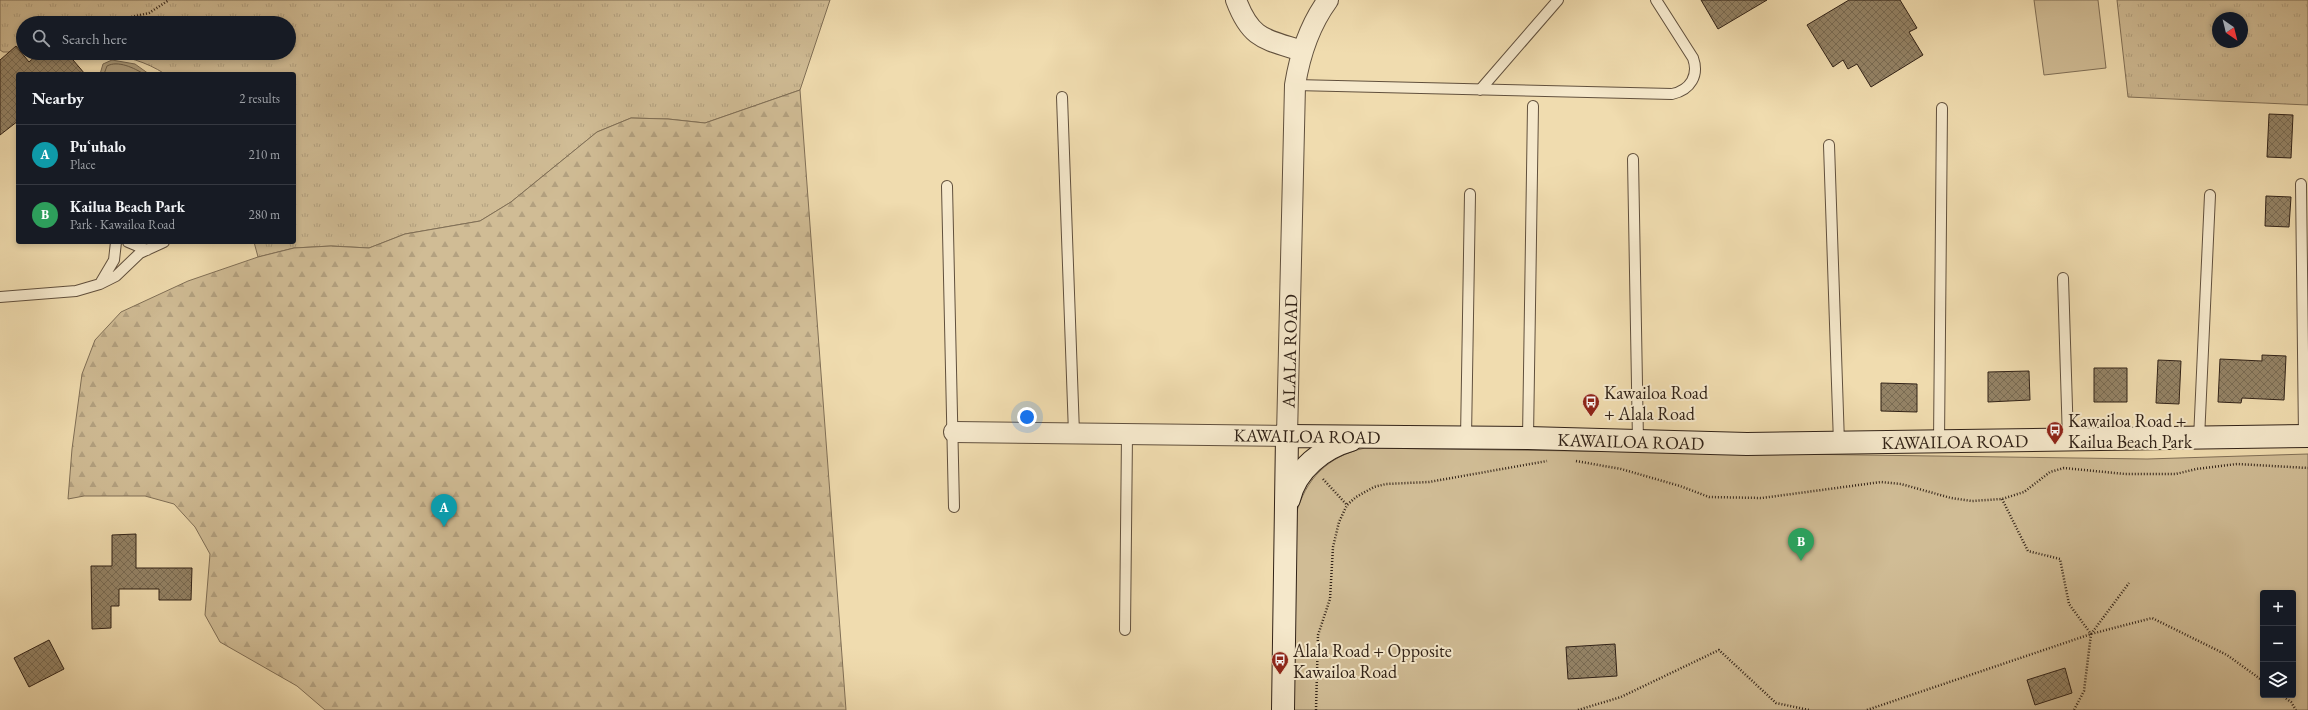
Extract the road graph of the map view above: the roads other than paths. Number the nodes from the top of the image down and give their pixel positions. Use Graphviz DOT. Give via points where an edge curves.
graph roads {
  1 [pos="1236,0"];
  2 [pos="1328,0"];
  3 [pos="1558,0"];
  4 [pos="1656,0"];
  5 [pos="1302,51"];
  6 [pos="1295,85"];
  7 [pos="1480,90"];
  8 [pos="1062,97"];
  9 [pos="1533,106"];
  10 [pos="1942,108"];
  11 [pos="1829,145"];
  12 [pos="1633,159"];
  13 [pos="2301,184"];
  14 [pos="947,186"];
  15 [pos="1470,194"];
  16 [pos="2210,195"];
  17 [pos="116,244"];
  18 [pos="132,244"];
  19 [pos="161,244"];
  20 [pos="146,250"];
  21 [pos="2063,278"];
  22 [pos="100,284"];
  23 [pos="0,297"];
  24 [pos="954,432"];
  25 [pos="1074,433"];
  26 [pos="1127,434"];
  27 [pos="1287,436"];
  28 [pos="2306,436"];
  29 [pos="1361,438"];
  30 [pos="1466,438"];
  31 [pos="1528,438"];
  32 [pos="2198,439"];
  33 [pos="2068,440"];
  34 [pos="1638,441"];
  35 [pos="1839,442"];
  36 [pos="1939,442"];
  37 [pos="954,507"];
  38 [pos="1286,510"];
  39 [pos="1125,630"];
  40 [pos="1283,710"];
  1 -- 5 [label="street" via="1244,20 1253,32"];
  2 -- 5 [label="street, ALALA ROAD" via="1314,21"];
  3 -- 7 [label="lane"];
  4 -- 7 [label="lane" via="1693,58 1693,80 1684,90 1666,94"];
  5 -- 6 [label="street, ALALA ROAD"];
  6 -- 7 [label="lane"];
  6 -- 27 [label="street, ALALA ROAD"];
  8 -- 25 [label="lane"];
  9 -- 31 [label="lane"];
  10 -- 36 [label="lane"];
  11 -- 35 [label="lane"];
  12 -- 34 [label="lane"];
  13 -- 28 [label="lane"];
  14 -- 24 [label="lane"];
  15 -- 30 [label="lane"];
  16 -- 32 [label="lane"];
  17 -- 22 [label="lane" via="114,260"];
  18 -- 20 [label="lane"];
  19 -- 20 [label="lane" via="154,249"];
  20 -- 22 [label="lane" via="116,276"];
  21 -- 33 [label="lane"];
  22 -- 23 [label="lane" via="76,291"];
  24 -- 25 [label="street, KAWAILOA ROAD"];
  24 -- 37 [label="lane"];
  25 -- 26 [label="street, KAWAILOA ROAD"];
  26 -- 27 [label="street, KAWAILOA ROAD"];
  26 -- 39 [label="lane"];
  27 -- 29 [label="street, KAWAILOA ROAD"];
  27 -- 38 [label="street, ALALA ROAD"];
  28 -- 32 [label="street, KAWAILOA ROAD"];
  29 -- 30 [label="street, KAWAILOA ROAD"];
  29 -- 38 [label="street" via="1336,446 1310,464 1296,482"];
  30 -- 31 [label="street, KAWAILOA ROAD"];
  31 -- 34 [label="street, KAWAILOA ROAD"];
  32 -- 33 [label="street, KAWAILOA ROAD"];
  33 -- 36 [label="street, KAWAILOA ROAD"];
  34 -- 35 [label="street, KAWAILOA ROAD" via="1747,444"];
  35 -- 36 [label="street, KAWAILOA ROAD"];
  38 -- 40 [label="street, ALALA ROAD"];
}
